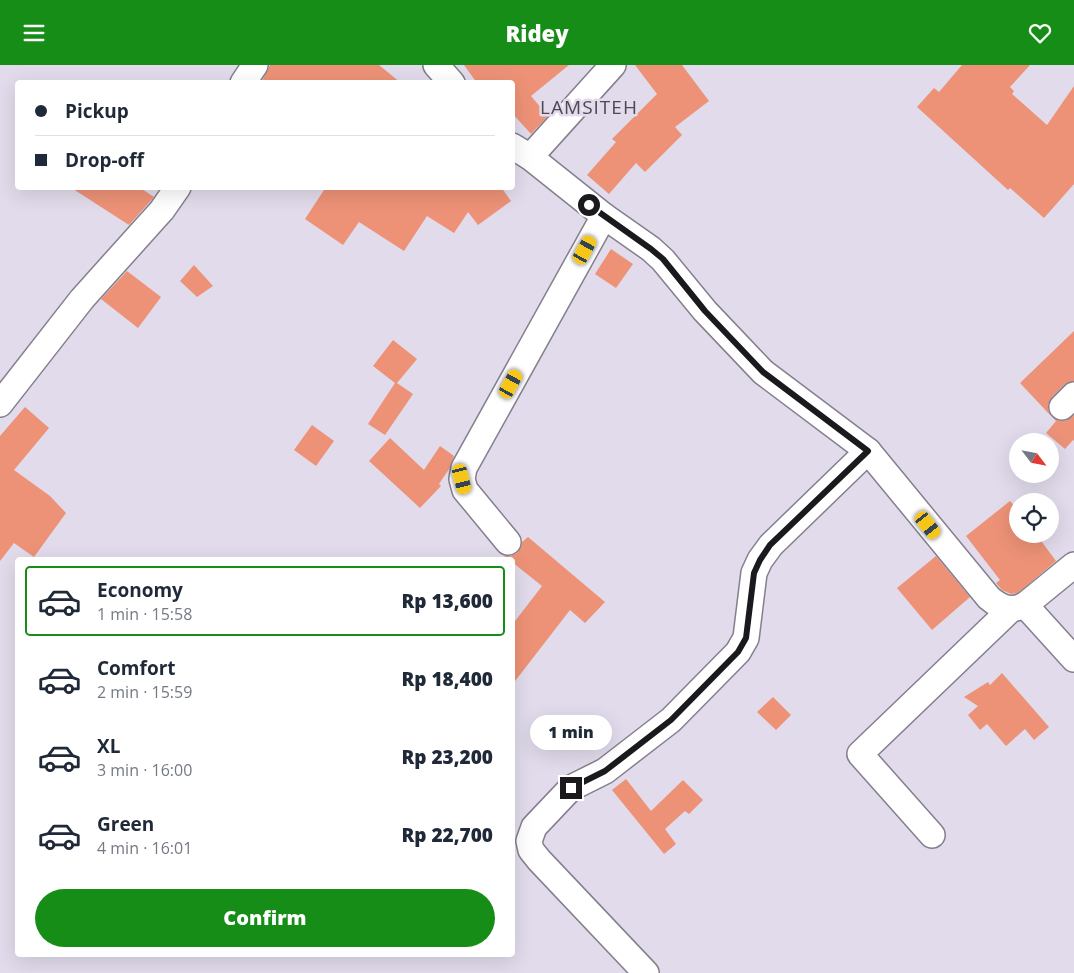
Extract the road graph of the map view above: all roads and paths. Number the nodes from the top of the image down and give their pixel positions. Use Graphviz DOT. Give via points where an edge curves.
graph roads {
  1 [pos="255,65"];
  2 [pos="436,65"];
  3 [pos="613,65"];
  4 [pos="245,80"];
  5 [pos="449,80"];
  6 [pos="521,151"];
  7 [pos="176,190"];
  8 [pos="604,216"];
  9 [pos="0,404"];
  10 [pos="868,451"];
  11 [pos="508,542"];
  12 [pos="1074,565"];
  13 [pos="1017,607"];
  14 [pos="1074,659"];
  15 [pos="932,835"];
  16 [pos="646,973"];
  1 -- 4 [label="street"];
  2 -- 5 [label="street"];
  3 -- 6 [label="street"];
  6 -- 8 [label="street"];
  7 -- 9 [label="street" via="162,210 82,299"];
  8 -- 10 [label="street" via="663,259 705,311 763,372"];
  8 -- 11 [label="street" via="464,468 465,490"];
  10 -- 13 [label="street" via="989,598 996,604"];
  10 -- 16 [label="street" via="770,545 760,560 754,573 746,638 738,652 671,720 605,771 571,788 534,827 529,841 531,850"];
  12 -- 13 [label="street"];
  13 -- 14 [label="street"];
  13 -- 15 [label="street" via="860,754"];
}
